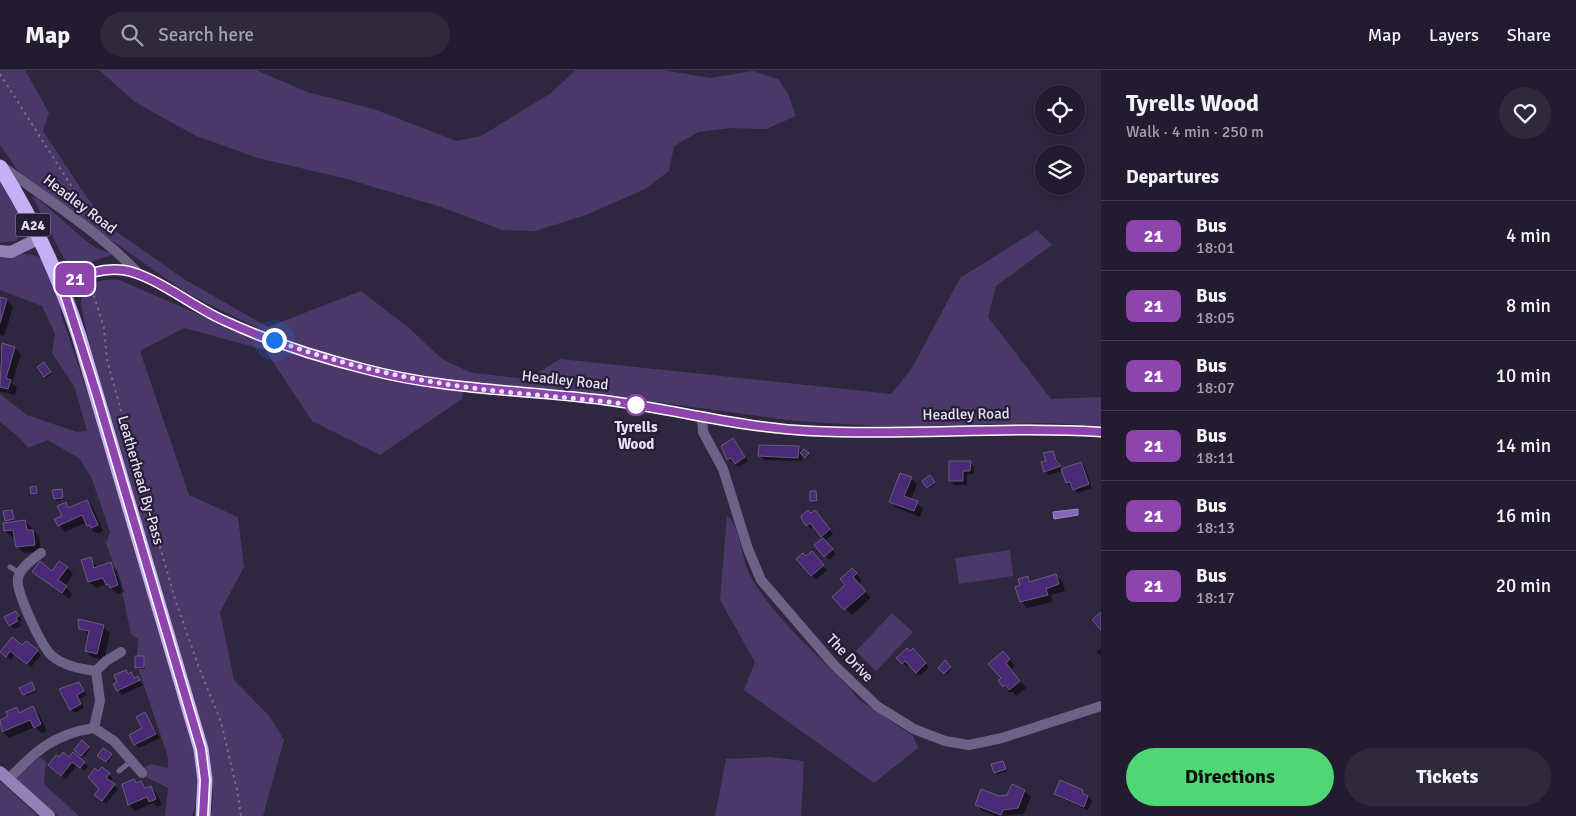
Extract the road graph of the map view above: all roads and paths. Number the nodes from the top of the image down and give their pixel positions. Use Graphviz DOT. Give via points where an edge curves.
graph roads {
  1 [pos="0,74"];
  2 [pos="0,166"];
  3 [pos="72,216"];
  4 [pos="40,238"];
  5 [pos="0,251"];
  6 [pos="136,272"];
  7 [pos="87,274"];
  8 [pos="62,285"];
  9 [pos="702,417"];
  10 [pos="1101,432"];
  11 [pos="41,553"];
  12 [pos="10,566"];
  13 [pos="20,574"];
  14 [pos="121,652"];
  15 [pos="96,671"];
  16 [pos="1101,706"];
  17 [pos="94,728"];
  18 [pos="131,761"];
  19 [pos="119,771"];
  20 [pos="142,773"];
  21 [pos="4,776"];
  22 [pos="49,816"];
  23 [pos="203,816"];
  24 [pos="241,816"];
  1 -- 3 [label="path" via="74,190"];
  2 -- 3 [label="street, Headley Road"];
  2 -- 4 [label="highway, Leatherhead By-Pass / A24"];
  3 -- 6 [label="street, Headley Road"];
  4 -- 5 [label="main road" via="11,252"];
  4 -- 8 [label="highway, Leatherhead By-Pass / A24"];
  6 -- 7 [label="street, Headley Road" via="111,269"];
  6 -- 9 [label="street, Headley Road" via="224,321 367,370 467,387 605,400"];
  7 -- 8 [label="street, Headley Road"];
  7 -- 24 [label="path" via="104,328 107,360 176,599 221,722"];
  8 -- 23 [label="highway, Leatherhead By-Pass / A24" via="201,749 205,780"];
  9 -- 10 [label="street, Headley Road" via="750,426 810,431 1052,428"];
  9 -- 16 [label="street, The Drive" via="703,432 723,469 761,580 835,666 877,706 914,729 944,741 969,745 1002,738"];
  11 -- 13 [label="street"];
  12 -- 13 [label="lane"];
  13 -- 15 [label="street" via="19,590 52,656 67,664"];
  14 -- 15 [label="street"];
  15 -- 17 [label="street" via="100,701"];
  17 -- 18 [label="street" via="114,741"];
  17 -- 21 [label="street" via="67,733"];
  18 -- 19 [label="lane"];
  18 -- 20 [label="street"];
  21 -- 22 [label="main road"];
}
